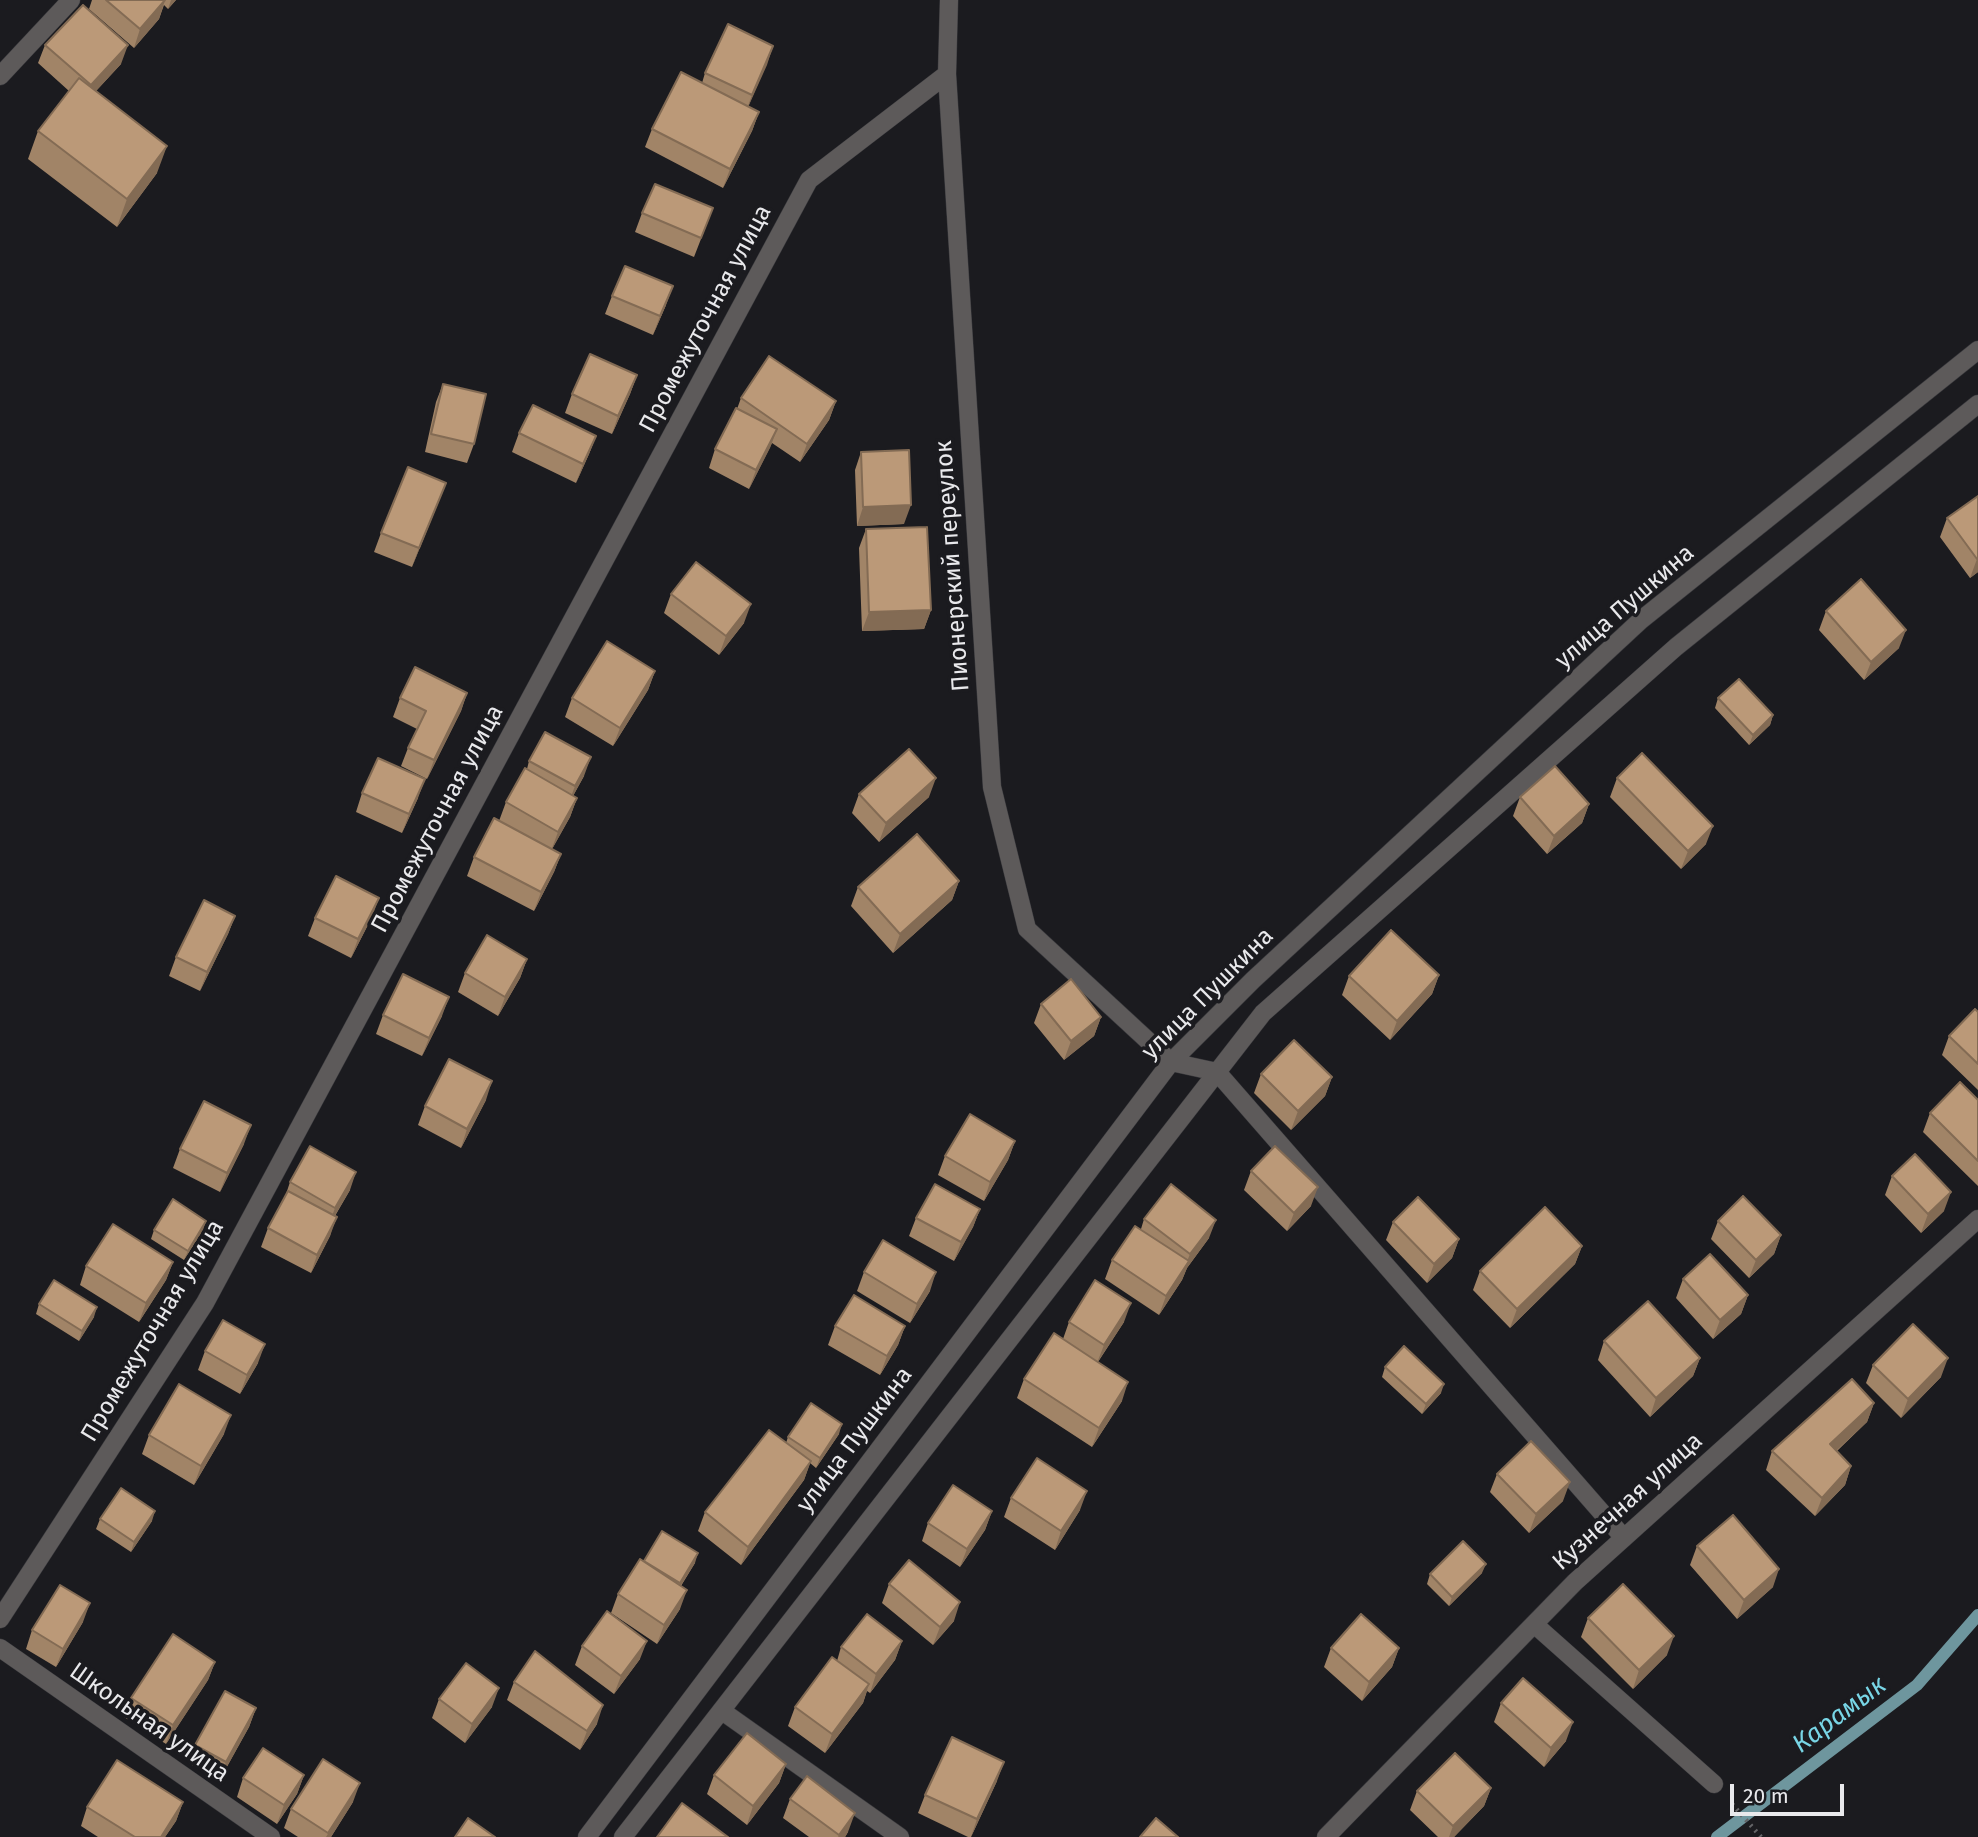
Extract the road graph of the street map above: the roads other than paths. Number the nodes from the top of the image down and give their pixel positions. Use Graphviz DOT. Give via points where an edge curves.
graph roads {
  1 [pos="71,0"];
  2 [pos="948,0"];
  3 [pos="947,74"];
  4 [pos="0,76"];
  5 [pos="1978,350"];
  6 [pos="1978,404"];
  7 [pos="1171,1062"];
  8 [pos="1217,1072"];
  9 [pos="1978,1219"];
  10 [pos="1624,1538"];
  11 [pos="0,1619"];
  12 [pos="1534,1624"];
  13 [pos="0,1648"];
  14 [pos="722,1711"];
  15 [pos="1714,1784"];
  16 [pos="271,1837"];
  17 [pos="587,1837"];
  18 [pos="623,1837"];
  19 [pos="900,1837"];
  20 [pos="1326,1837"];
  1 -- 4 [label="street"];
  2 -- 3 [label="street, Пионерский переулок"];
  3 -- 7 [label="street, Пионерский переулок" via="992,787 1027,929"];
  3 -- 11 [label="street, Промежуточная улица" via="809,180 205,1303"];
  5 -- 7 [label="street, улица Пушкина" via="1641,620"];
  6 -- 8 [label="street" via="1675,647 1263,1013"];
  7 -- 8 [label="street"];
  7 -- 17 [label="street, улица Пушкина"];
  8 -- 10 [label="street"];
  8 -- 14 [label="street"];
  9 -- 10 [label="street, Кузнечная улица"];
  10 -- 12 [label="street, Кузнечная улица"];
  12 -- 15 [label="street"];
  12 -- 20 [label="street, Кузнечная улица"];
  13 -- 16 [label="street, Школьная улица"];
  14 -- 18 [label="street"];
  14 -- 19 [label="street"];
}
